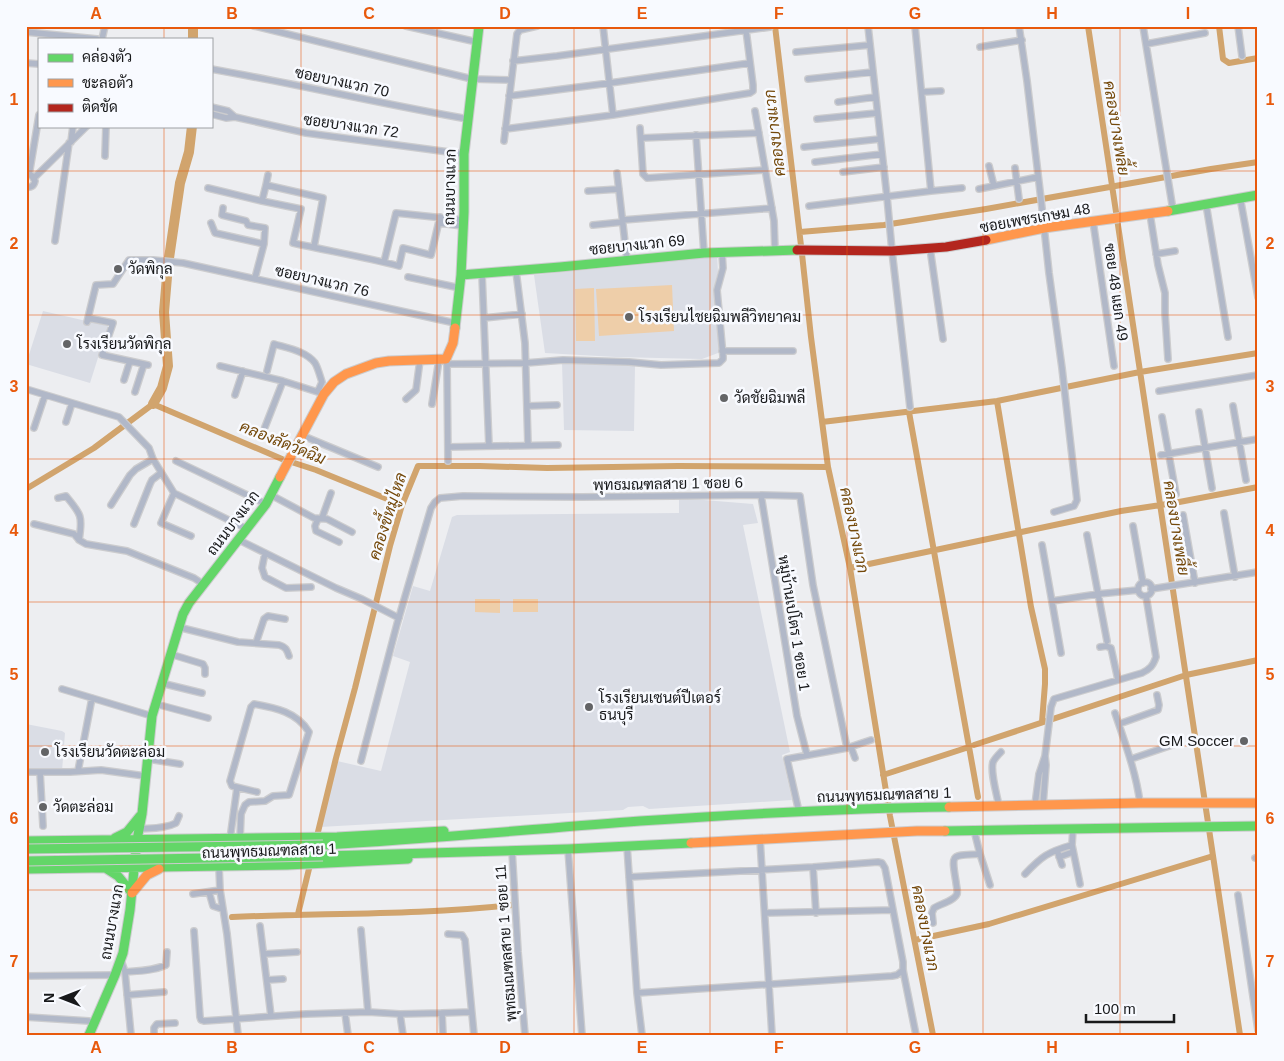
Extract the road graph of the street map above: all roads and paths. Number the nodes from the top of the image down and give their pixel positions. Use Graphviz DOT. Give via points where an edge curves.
graph roads {
  1 [pos="254,26"];
  2 [pos="406,26"];
  3 [pos="479,26"];
  4 [pos="537,26"];
  5 [pos="603,26"];
  6 [pos="868,26"];
  7 [pos="915,26"];
  8 [pos="1019,26"];
  9 [pos="1143,26"];
  10 [pos="1238,26"];
  11 [pos="770,27"];
  12 [pos="746,30"];
  13 [pos="26,32"];
  14 [pos="1205,33"];
  15 [pos="87,38"];
  16 [pos="1022,40"];
  17 [pos="477,42"];
  18 [pos="1146,44"];
  19 [pos="870,45"];
  20 [pos="980,47"];
  21 [pos="606,50"];
  22 [pos="796,52"];
  23 [pos="1242,56"];
  24 [pos="513,61"];
  25 [pos="750,63"];
  26 [pos="214,70"];
  27 [pos="873,72"];
  28 [pos="472,79"];
  29 [pos="808,79"];
  30 [pos="511,80"];
  31 [pos="610,84"];
  32 [pos="940,91"];
  33 [pos="922,92"];
  34 [pos="509,96"];
  35 [pos="875,98"];
  36 [pos="838,102"];
  37 [pos="212,106"];
  38 [pos="755,111"];
  39 [pos="877,113"];
  40 [pos="212,114"];
  41 [pos="613,115"];
  42 [pos="235,117"];
  43 [pos="468,119"];
  44 [pos="817,120"];
  45 [pos="38,121"];
  46 [pos="73,128"];
  47 [pos="85,128"];
  48 [pos="106,128"];
  49 [pos="640,128"];
  50 [pos="505,129"];
  51 [pos="759,133"];
  52 [pos="696,135"];
  53 [pos="641,138"];
  54 [pos="880,139"];
  55 [pos="504,141"];
  56 [pos="70,142"];
  57 [pos="804,147"];
  58 [pos="464,154"];
  59 [pos="882,154"];
  60 [pos="105,156"];
  61 [pos="815,162"];
  62 [pos="989,166"];
  63 [pos="884,167"];
  64 [pos="1015,168"];
  65 [pos="765,170"];
  66 [pos="843,172"];
  67 [pos="617,173"];
  68 [pos="699,175"];
  69 [pos="30,176"];
  70 [pos="1038,177"];
  71 [pos="1017,181"];
  72 [pos="994,186"];
  73 [pos="26,188"];
  74 [pos="208,188"];
  75 [pos="962,188"];
  76 [pos="979,189"];
  77 [pos="619,190"];
  78 [pos="588,191"];
  79 [pos="931,191"];
  80 [pos="1258,195"];
  81 [pos="888,197"];
  82 [pos="1240,197"];
  83 [pos="1019,199"];
  84 [pos="262,201"];
  85 [pos="1206,204"];
  86 [pos="809,206"];
  87 [pos="223,208"];
  88 [pos="772,208"];
  89 [pos="1173,210"];
  90 [pos="702,213"];
  91 [pos="1150,214"];
  92 [pos="439,220"];
  93 [pos="623,221"];
  94 [pos="1093,221"];
  95 [pos="463,223"];
  96 [pos="211,224"];
  97 [pos="593,225"];
  98 [pos="1044,228"];
  99 [pos="55,242"];
  100 [pos="264,244"];
  101 [pos="314,247"];
  102 [pos="930,248"];
  103 [pos="815,250"];
  104 [pos="775,251"];
  105 [pos="892,251"];
  106 [pos="1175,251"];
  107 [pos="722,252"];
  108 [pos="704,253"];
  109 [pos="1156,254"];
  110 [pos="627,260"];
  111 [pos="384,262"];
  112 [pos="516,271"];
  113 [pos="482,274"];
  114 [pos="1256,274"];
  115 [pos="461,275"];
  116 [pos="408,277"];
  117 [pos="255,278"];
  118 [pos="460,288"];
  119 [pos="1258,297"];
  120 [pos="522,314"];
  121 [pos="484,318"];
  122 [pos="455,323"];
  123 [pos="1228,337"];
  124 [pos="944,339"];
  125 [pos="722,351"];
  126 [pos="793,352"];
  127 [pos="1168,358"];
  128 [pos="420,360"];
  129 [pos="130,361"];
  130 [pos="443,361"];
  131 [pos="526,363"];
  132 [pos="486,364"];
  133 [pos="220,366"];
  134 [pos="1114,366"];
  135 [pos="243,371"];
  136 [pos="267,371"];
  137 [pos="1258,375"];
  138 [pos="124,380"];
  139 [pos="284,382"];
  140 [pos="26,389"];
  141 [pos="1159,391"];
  142 [pos="135,392"];
  143 [pos="321,392"];
  144 [pos="45,395"];
  145 [pos="235,395"];
  146 [pos="406,398"];
  147 [pos="72,403"];
  148 [pos="432,404"];
  149 [pos="556,405"];
  150 [pos="527,406"];
  151 [pos="910,406"];
  152 [pos="1233,406"];
  153 [pos="1199,412"];
  154 [pos="1162,417"];
  155 [pos="66,422"];
  156 [pos="264,426"];
  157 [pos="34,428"];
  158 [pos="301,435"];
  159 [pos="1258,439"];
  160 [pos="1239,442"];
  161 [pos="528,445"];
  162 [pos="558,445"];
  163 [pos="489,446"];
  164 [pos="448,447"];
  165 [pos="1205,448"];
  166 [pos="1169,454"];
  167 [pos="1161,455"];
  168 [pos="153,459"];
  169 [pos="176,461"];
  170 [pos="448,461"];
  171 [pos="378,467"];
  172 [pos="161,473"];
  173 [pos="1246,480"];
  174 [pos="1212,488"];
  175 [pos="331,493"];
  176 [pos="174,494"];
  177 [pos="1176,494"];
  178 [pos="271,495"];
  179 [pos="761,495"];
  180 [pos="58,498"];
  181 [pos="266,504"];
  182 [pos="110,505"];
  183 [pos="1054,512"];
  184 [pos="1224,512"];
  185 [pos="1183,515"];
  186 [pos="320,518"];
  187 [pos="34,524"];
  188 [pos="134,524"];
  189 [pos="1133,526"];
  190 [pos="247,529"];
  191 [pos="352,532"];
  192 [pos="1087,535"];
  193 [pos="191,536"];
  194 [pos="79,540"];
  195 [pos="239,540"];
  196 [pos="339,542"];
  197 [pos="1042,545"];
  198 [pos="264,553"];
  199 [pos="1258,572"];
  200 [pos="1235,577"];
  201 [pos="1143,583"];
  202 [pos="1195,583"];
  203 [pos="203,584"];
  204 [pos="311,587"];
  205 [pos="1151,589"];
  206 [pos="1138,590"];
  207 [pos="1098,594"];
  208 [pos="1146,596"];
  209 [pos="1052,601"];
  210 [pos="399,618"];
  211 [pos="285,619"];
  212 [pos="178,628"];
  213 [pos="1107,640"];
  214 [pos="256,643"];
  215 [pos="1100,647"];
  216 [pos="1061,653"];
  217 [pos="170,654"];
  218 [pos="289,656"];
  219 [pos="204,674"];
  220 [pos="1118,680"];
  221 [pos="162,683"];
  222 [pos="62,689"];
  223 [pos="202,693"];
  224 [pos="1157,695"];
  225 [pos="92,698"];
  226 [pos="156,704"];
  227 [pos="1115,713"];
  228 [pos="152,716"];
  229 [pos="208,718"];
  230 [pos="1119,724"];
  231 [pos="872,740"];
  232 [pos="1178,743"];
  233 [pos="849,748"];
  234 [pos="1001,752"];
  235 [pos="807,755"];
  236 [pos="855,758"];
  237 [pos="148,759"];
  238 [pos="1131,759"];
  239 [pos="361,761"];
  240 [pos="180,764"];
  241 [pos="78,771"];
  242 [pos="26,772"];
  243 [pos="40,772"];
  244 [pos="145,776"];
  245 [pos="237,788"];
  246 [pos="257,792"];
  247 [pos="1140,803"];
  248 [pos="1257,803"];
  249 [pos="1039,805"];
  250 [pos="1000,806"];
  251 [pos="800,812"];
  252 [pos="142,814"];
  253 [pos="180,816"];
  254 [pos="43,826"];
  255 [pos="1257,826"];
  256 [pos="1073,828"];
  257 [pos="139,829"];
  258 [pos="512,830"];
  259 [pos="974,830"];
  260 [pos="240,838"];
  261 [pos="190,839"];
  262 [pos="230,839"];
  263 [pos="760,839"];
  264 [pos="62,840"];
  265 [pos="111,840"];
  266 [pos="137,840"];
  267 [pos="26,841"];
  268 [pos="1072,845"];
  269 [pos="627,846"];
  270 [pos="26,849"];
  271 [pos="568,849"];
  272 [pos="512,850"];
  273 [pos="1057,850"];
  274 [pos="1073,852"];
  275 [pos="980,854"];
  276 [pos="1059,857"];
  277 [pos="326,860"];
  278 [pos="26,861"];
  279 [pos="1062,865"];
  280 [pos="187,867"];
  281 [pos="219,867"];
  282 [pos="813,867"];
  283 [pos="73,868"];
  284 [pos="105,868"];
  285 [pos="134,868"];
  286 [pos="167,868"];
  287 [pos="26,869"];
  288 [pos="762,870"];
  289 [pos="1025,874"];
  290 [pos="629,877"];
  291 [pos="1080,884"];
  292 [pos="990,885"];
  293 [pos="220,890"];
  294 [pos="209,892"];
  295 [pos="132,893"];
  296 [pos="193,894"];
  297 [pos="1238,895"];
  298 [pos="222,909"];
  299 [pos="893,910"];
  300 [pos="764,913"];
  301 [pos="816,913"];
  302 [pos="933,923"];
  303 [pos="260,926"];
  304 [pos="361,930"];
  305 [pos="194,931"];
  306 [pos="448,934"];
  307 [pos="167,952"];
  308 [pos="298,952"];
  309 [pos="264,954"];
  310 [pos="903,970"];
  311 [pos="120,973"];
  312 [pos="26,976"];
  313 [pos="1258,978"];
  314 [pos="283,979"];
  315 [pos="1251,979"];
  316 [pos="267,980"];
  317 [pos="770,985"];
  318 [pos="164,992"];
  319 [pos="637,993"];
  320 [pos="127,995"];
  321 [pos="368,1012"];
  322 [pos="472,1012"];
  323 [pos="345,1013"];
  324 [pos="442,1013"];
  325 [pos="400,1014"];
  326 [pos="271,1016"];
  327 [pos="26,1017"];
  328 [pos="237,1019"];
  329 [pos="175,1023"];
  330 [pos="94,1024"];
  331 [pos="1258,1030"];
  332 [pos="89,1035"];
  333 [pos="131,1035"];
  334 [pos="154,1035"];
  335 [pos="238,1035"];
  336 [pos="348,1035"];
  337 [pos="403,1035"];
  338 [pos="443,1035"];
  339 [pos="474,1035"];
  340 [pos="526,1035"];
  341 [pos="582,1035"];
  342 [pos="642,1035"];
  343 [pos="772,1035"];
  344 [pos="916,1035"];
  1 -- 28 [label="street"];
  2 -- 17 [label="street"];
  3 -- 17 [label="main road, ถนนบางแวก"];
  4 -- 24 [label="street" via="518,32"];
  5 -- 21 [label="street"];
  6 -- 19 [label="street"];
  7 -- 33 [label="street"];
  8 -- 16 [label="street"];
  9 -- 18 [label="street"];
  10 -- 23 [label="street"];
  11 -- 12 [label="street"];
  12 -- 21 [label="street"];
  12 -- 25 [label="street"];
  13 -- 15 [label="street"];
  14 -- 18 [label="street"];
  16 -- 20 [label="street"];
  16 -- 70 [label="street"];
  17 -- 28 [label="main road, ถนนบางแวก"];
  18 -- 89 [label="street"];
  19 -- 22 [label="street"];
  19 -- 27 [label="street"];
  21 -- 24 [label="street"];
  21 -- 31 [label="street"];
  24 -- 30 [label="street"];
  25 -- 31 [label="street"];
  25 -- 41 [label="street" via="753,89 750,93"];
  26 -- 43 [label="street, ซอยบางแวก 70"];
  27 -- 29 [label="street"];
  27 -- 35 [label="street"];
  28 -- 30 [label="street"];
  28 -- 43 [label="main road, ถนนบางแวก"];
  30 -- 34 [label="street"];
  31 -- 34 [label="street"];
  31 -- 41 [label="street"];
  32 -- 33 [label="street"];
  33 -- 79 [label="street"];
  34 -- 50 [label="street"];
  35 -- 36 [label="street"];
  35 -- 39 [label="street"];
  37 -- 42 [label="street"];
  38 -- 51 [label="street"];
  39 -- 44 [label="street"];
  39 -- 54 [label="street"];
  40 -- 42 [label="street"];
  41 -- 50 [label="street"];
  42 -- 58 [label="street, ซอยบางแวก 72" via="306,132"];
  43 -- 58 [label="main road, ถนนบางแวก"];
  45 -- 69 [label="street"];
  46 -- 56 [label="street"];
  47 -- 56 [label="street"];
  48 -- 60 [label="street"];
  49 -- 53 [label="street"];
  50 -- 55 [label="street"];
  51 -- 52 [label="street"];
  51 -- 65 [label="street"];
  52 -- 53 [label="street"];
  52 -- 68 [label="street"];
  53 -- 68 [label="street" via="645,176"];
  54 -- 57 [label="street"];
  54 -- 59 [label="street"];
  56 -- 69 [label="street"];
  56 -- 99 [label="street"];
  58 -- 95 [label="main road, ถนนบางแวก"];
  59 -- 61 [label="street"];
  59 -- 63 [label="street"];
  62 -- 72 [label="street"];
  63 -- 66 [label="street"];
  63 -- 81 [label="street"];
  64 -- 71 [label="street"];
  65 -- 68 [label="street"];
  65 -- 88 [label="street"];
  67 -- 77 [label="street"];
  68 -- 90 [label="street"];
  69 -- 73 [label="street" via="35,181 34,185"];
  70 -- 71 [label="street"];
  70 -- 98 [label="street"];
  71 -- 72 [label="street"];
  71 -- 83 [label="street"];
  72 -- 76 [label="street"];
  74 -- 84 [label="street"];
  75 -- 79 [label="street"];
  77 -- 78 [label="street"];
  77 -- 93 [label="street"];
  79 -- 81 [label="street"];
  80 -- 82 [label="main road, ซอยเพชรเกษม 48"];
  81 -- 86 [label="street"];
  81 -- 105 [label="street"];
  82 -- 85 [label="main road, ซอยเพชรเกษม 48"];
  82 -- 114 [label="street"];
  84 -- 101 [label="street" via="301,209 294,243"];
  84 -- 101 [label="street" via="267,180 324,198"];
  85 -- 89 [label="main road, ซอยเพชรเกษม 48"];
  85 -- 123 [label="street"];
  87 -- 100 [label="street" via="222,215 266,228"];
  88 -- 90 [label="street"];
  88 -- 104 [label="street"];
  89 -- 91 [label="main road, ซอยเพชรเกษม 48"];
  90 -- 93 [label="street"];
  90 -- 108 [label="street"];
  91 -- 94 [label="main road, ซอยเพชรเกษม 48"];
  91 -- 109 [label="street"];
  92 -- 95 [label="street"];
  92 -- 111 [label="street" via="396,213"];
  92 -- 111 [label="street" via="431,255 403,248 399,266"];
  93 -- 97 [label="street"];
  93 -- 110 [label="street"];
  94 -- 98 [label="main road, ซอยเพชรเกษม 48"];
  94 -- 134 [label="street, ซอย 48 แยก 49"];
  95 -- 115 [label="main road, ถนนบางแวก"];
  96 -- 100 [label="street" via="216,232"];
  98 -- 102 [label="main road, ซอยเพชรเกษม 48"];
  98 -- 183 [label="street" via="1077,500 1074,506"];
  100 -- 117 [label="street"];
  101 -- 111 [label="street"];
  102 -- 105 [label="main road, ซอยเพชรเกษม 48"];
  102 -- 124 [label="street"];
  103 -- 104 [label="main road, ซอยบางแวก 69"];
  103 -- 105 [label="main road, ซอยเพชรเกษม 48"];
  104 -- 107 [label="main road, ซอยบางแวก 69"];
  105 -- 151 [label="street"];
  106 -- 109 [label="street"];
  107 -- 108 [label="main road, ซอยบางแวก 69"];
  107 -- 125 [label="street" via="722,272 717,290"];
  108 -- 110 [label="main road, ซอยบางแวก 69"];
  109 -- 127 [label="street" via="1165,293"];
  110 -- 112 [label="main road, ซอยบางแวก 69"];
  112 -- 113 [label="main road, ซอยบางแวก 69"];
  112 -- 120 [label="street"];
  113 -- 115 [label="main road, ซอยบางแวก 69"];
  113 -- 121 [label="street"];
  114 -- 119 [label="street"];
  115 -- 118 [label="main road, ถนนบางแวก"];
  116 -- 118 [label="street"];
  117 -- 122 [label="street, ซอยบางแวก 76"];
  117 -- 129 [label="street, ซอยบางแวก 76" via="182,263 130,260 113,284 96,285 88,320 112,323 102,355"];
  118 -- 122 [label="main road, ถนนบางแวก"];
  120 -- 121 [label="street"];
  120 -- 131 [label="street"];
  121 -- 132 [label="street"];
  122 -- 130 [label="main road, ถนนบางแวก" via="453,343"];
  125 -- 126 [label="street"];
  125 -- 131 [label="street" via="721,361 713,364 563,360"];
  128 -- 130 [label="main road, ถนนบางแวก"];
  128 -- 143 [label="main road, ถนนบางแวก" via="389,361 360,368"];
  128 -- 146 [label="street" via="416,390"];
  129 -- 138 [label="street"];
  129 -- 142 [label="street" via="146,365"];
  130 -- 132 [label="street"];
  130 -- 148 [label="street"];
  130 -- 164 [label="street"];
  131 -- 132 [label="street"];
  131 -- 150 [label="street"];
  132 -- 163 [label="street"];
  133 -- 135 [label="street"];
  135 -- 139 [label="street"];
  135 -- 145 [label="street"];
  136 -- 143 [label="street" via="274,344 302,353 316,364 322,382"];
  137 -- 141 [label="street"];
  139 -- 143 [label="street"];
  139 -- 156 [label="street"];
  140 -- 144 [label="street"];
  143 -- 158 [label="main road, ถนนบางแวก"];
  144 -- 147 [label="street"];
  144 -- 157 [label="street"];
  147 -- 155 [label="street"];
  147 -- 168 [label="street" via="119,417 149,448"];
  149 -- 150 [label="street"];
  150 -- 161 [label="street"];
  152 -- 160 [label="street"];
  153 -- 165 [label="street"];
  154 -- 166 [label="street"];
  158 -- 171 [label="street"];
  158 -- 178 [label="main road, ถนนบางแวก"];
  159 -- 160 [label="street"];
  160 -- 165 [label="street"];
  160 -- 173 [label="street"];
  161 -- 162 [label="street"];
  161 -- 163 [label="street"];
  163 -- 164 [label="street"];
  164 -- 170 [label="street"];
  165 -- 166 [label="street"];
  165 -- 174 [label="street"];
  166 -- 167 [label="street"];
  166 -- 177 [label="street"];
  168 -- 172 [label="street"];
  168 -- 182 [label="street" via="130,475"];
  169 -- 181 [label="street"];
  172 -- 176 [label="street"];
  172 -- 188 [label="street" via="150,484"];
  175 -- 186 [label="street"];
  176 -- 190 [label="street"];
  176 -- 193 [label="street" via="161,522"];
  178 -- 181 [label="main road, ถนนบางแวก"];
  178 -- 186 [label="street" via="314,518"];
  179 -- 210 [label="street, พุทธมณฑลสาย 1 ซอย 6" via="440,498 431,508"];
  179 -- 233 [label="street, พุทธมณฑลสาย 1 ซอย 6" via="800,496 813,585"];
  179 -- 235 [label="street, หมู่บ้านเปโตร 1 ซอย 1" via="797,716"];
  180 -- 194 [label="street" via="66,496 79,512"];
  181 -- 190 [label="main road, ถนนบางแวก"];
  184 -- 200 [label="street"];
  185 -- 202 [label="street"];
  186 -- 191 [label="street"];
  186 -- 196 [label="street" via="316,531"];
  187 -- 194 [label="street" via="74,534"];
  189 -- 201 [label="street"];
  190 -- 195 [label="main road, ถนนบางแวก"];
  192 -- 207 [label="street"];
  194 -- 203 [label="street" via="127,551"];
  195 -- 198 [label="street"];
  195 -- 203 [label="main road, ถนนบางแวก"];
  197 -- 209 [label="street"];
  198 -- 204 [label="street" via="264,577 286,588"];
  198 -- 210 [label="street"];
  199 -- 200 [label="street"];
  200 -- 202 [label="street"];
  201 -- 205 [label="street" via="1149,584"];
  201 -- 206 [label="street"];
  202 -- 205 [label="street"];
  203 -- 212 [label="main road, ถนนบางแวก" via="189,603"];
  205 -- 208 [label="street"];
  206 -- 207 [label="street"];
  206 -- 208 [label="street"];
  207 -- 209 [label="street"];
  207 -- 213 [label="street"];
  208 -- 220 [label="street" via="1156,657 1154,664 1142,673"];
  209 -- 216 [label="street"];
  210 -- 239 [label="street, พุทธมณฑลสาย 1 ซอย 6"];
  211 -- 214 [label="street" via="266,617"];
  212 -- 214 [label="street"];
  212 -- 217 [label="main road, ถนนบางแวก"];
  214 -- 218 [label="street" via="285,647"];
  215 -- 220 [label="street" via="1111,648"];
  217 -- 219 [label="street" via="203,664"];
  217 -- 221 [label="main road, ถนนบางแวก"];
  220 -- 249 [label="street" via="1052,702 1045,756 1039,774"];
  221 -- 223 [label="street"];
  221 -- 226 [label="main road, ถนนบางแวก"];
  222 -- 225 [label="street"];
  224 -- 230 [label="street" via="1158,710"];
  225 -- 228 [label="street"];
  225 -- 241 [label="street"];
  226 -- 228 [label="main road, ถนนบางแวก"];
  226 -- 229 [label="street"];
  227 -- 230 [label="street"];
  228 -- 237 [label="main road, ถนนบางแวก"];
  230 -- 238 [label="street"];
  231 -- 233 [label="street"];
  232 -- 238 [label="street"];
  233 -- 235 [label="street"];
  233 -- 236 [label="street"];
  234 -- 250 [label="street" via="992,764"];
  235 -- 251 [label="street" via="787,759"];
  237 -- 240 [label="street"];
  237 -- 244 [label="main road, ถนนบางแวก"];
  238 -- 247 [label="street"];
  241 -- 243 [label="street"];
  241 -- 244 [label="street" via="101,770"];
  242 -- 243 [label="street"];
  243 -- 254 [label="street"];
  244 -- 252 [label="main road, ถนนบางแวก"];
  245 -- 246 [label="street"];
  245 -- 260 [label="street" via="230,781 252,705 291,714 309,732 290,793 249,802 241,814"];
  245 -- 262 [label="street"];
  247 -- 248 [label="main road, ถนนพุทธมณฑลสาย 1"];
  247 -- 249 [label="main road, ถนนพุทธมณฑลสาย 1"];
  249 -- 250 [label="main road, ถนนพุทธมณฑลสาย 1"];
  250 -- 251 [label="main road, ถนนพุทธมณฑลสาย 1"];
  251 -- 258 [label="main road, ถนนพุทธมณฑลสาย 1"];
  252 -- 257 [label="main road, ถนนบางแวก"];
  252 -- 265 [label="main road" via="127,832"];
  253 -- 257 [label="street" via="173,825"];
  255 -- 256 [label="main road, ถนนพุทธมณฑลสาย 1"];
  256 -- 259 [label="main road, ถนนพุทธมณฑลสาย 1"];
  256 -- 268 [label="street"];
  257 -- 266 [label="main road, ถนนบางแวก"];
  258 -- 260 [label="main road, ถนนพุทธมณฑลสาย 1"];
  258 -- 270 [label="main road, ถนนพุทธมณฑลสาย 1, bridge" via="323,845"];
  259 -- 263 [label="main road, ถนนพุทธมณฑลสาย 1"];
  259 -- 275 [label="street"];
  260 -- 262 [label="main road, ถนนพุทธมณฑลสาย 1"];
  261 -- 262 [label="main road, ถนนพุทธมณฑลสาย 1"];
  261 -- 266 [label="main road, ถนนพุทธมณฑลสาย 1"];
  261 -- 280 [label="main road" via="164,844 158,854 159,861"];
  263 -- 269 [label="main road, ถนนพุทธมณฑลสาย 1"];
  263 -- 288 [label="street"];
  264 -- 265 [label="main road, ถนนพุทธมณฑลสาย 1"];
  264 -- 267 [label="main road, ถนนพุทธมณฑลสาย 1"];
  264 -- 283 [label="main road" via="100,844 110,851 110,856 103,862"];
  265 -- 266 [label="main road, ถนนพุทธมณฑลสาย 1"];
  266 -- 285 [label="main road, ถนนบางแวก"];
  268 -- 273 [label="street"];
  268 -- 274 [label="street"];
  269 -- 271 [label="main road, ถนนพุทธมณฑลสาย 1"];
  269 -- 290 [label="street"];
  271 -- 272 [label="main road, ถนนพุทธมณฑลสาย 1"];
  271 -- 341 [label="street"];
  272 -- 277 [label="main road, ถนนพุทธมณฑลสาย 1"];
  272 -- 340 [label="street, พุทธมณฑลสาย 1 ซอย 11"];
  273 -- 276 [label="street"];
  273 -- 289 [label="street" via="1046,854"];
  274 -- 276 [label="street"];
  274 -- 291 [label="street"];
  275 -- 292 [label="street"];
  275 -- 302 [label="street" via="957,855 954,858 957,894 934,908"];
  276 -- 279 [label="street"];
  277 -- 278 [label="main road, ถนนพุทธมณฑลสาย 1, bridge"];
  277 -- 281 [label="main road, ถนนพุทธมณฑลสาย 1"];
  280 -- 281 [label="main road, ถนนพุทธมณฑลสาย 1"];
  280 -- 286 [label="main road, ถนนพุทธมณฑลสาย 1"];
  281 -- 293 [label="street"];
  282 -- 288 [label="street"];
  282 -- 299 [label="street" via="882,863"];
  282 -- 301 [label="street"];
  283 -- 284 [label="main road, ถนนพุทธมณฑลสาย 1"];
  283 -- 287 [label="main road, ถนนพุทธมณฑลสาย 1"];
  284 -- 285 [label="main road, ถนนพุทธมณฑลสาย 1"];
  284 -- 295 [label="main road" via="119,877"];
  285 -- 286 [label="main road, ถนนพุทธมณฑลสาย 1"];
  285 -- 295 [label="main road, ถนนบางแวก"];
  286 -- 295 [label="main road" via="147,875"];
  288 -- 290 [label="street"];
  288 -- 300 [label="street"];
  290 -- 319 [label="street"];
  293 -- 294 [label="street"];
  293 -- 298 [label="street"];
  294 -- 296 [label="street"];
  294 -- 298 [label="street" via="213,906"];
  295 -- 311 [label="main road, ถนนบางแวก"];
  297 -- 315 [label="street"];
  298 -- 328 [label="street"];
  299 -- 301 [label="street"];
  299 -- 310 [label="street"];
  300 -- 301 [label="street"];
  300 -- 317 [label="street"];
  303 -- 309 [label="street"];
  304 -- 321 [label="street"];
  305 -- 328 [label="street" via="201,1020"];
  306 -- 322 [label="street" via="462,935 465,940"];
  307 -- 311 [label="street" via="166,965 161,968"];
  308 -- 309 [label="street"];
  309 -- 316 [label="street"];
  310 -- 317 [label="street" via="892,976"];
  310 -- 344 [label="street"];
  311 -- 312 [label="street"];
  311 -- 320 [label="street"];
  311 -- 330 [label="main road, ถนนบางแวก"];
  313 -- 315 [label="street"];
  314 -- 316 [label="street"];
  315 -- 331 [label="street"];
  316 -- 326 [label="street"];
  317 -- 319 [label="street"];
  317 -- 343 [label="street"];
  318 -- 320 [label="street"];
  319 -- 342 [label="street"];
  320 -- 333 [label="street"];
  321 -- 323 [label="street"];
  321 -- 325 [label="street"];
  322 -- 324 [label="street"];
  322 -- 339 [label="street"];
  323 -- 326 [label="street"];
  323 -- 336 [label="street"];
  324 -- 325 [label="street"];
  324 -- 338 [label="street"];
  325 -- 337 [label="street"];
  326 -- 328 [label="street"];
  327 -- 330 [label="street"];
  328 -- 335 [label="street"];
  329 -- 334 [label="street" via="157,1024"];
  330 -- 332 [label="main road, ถนนบางแวก"];
}
